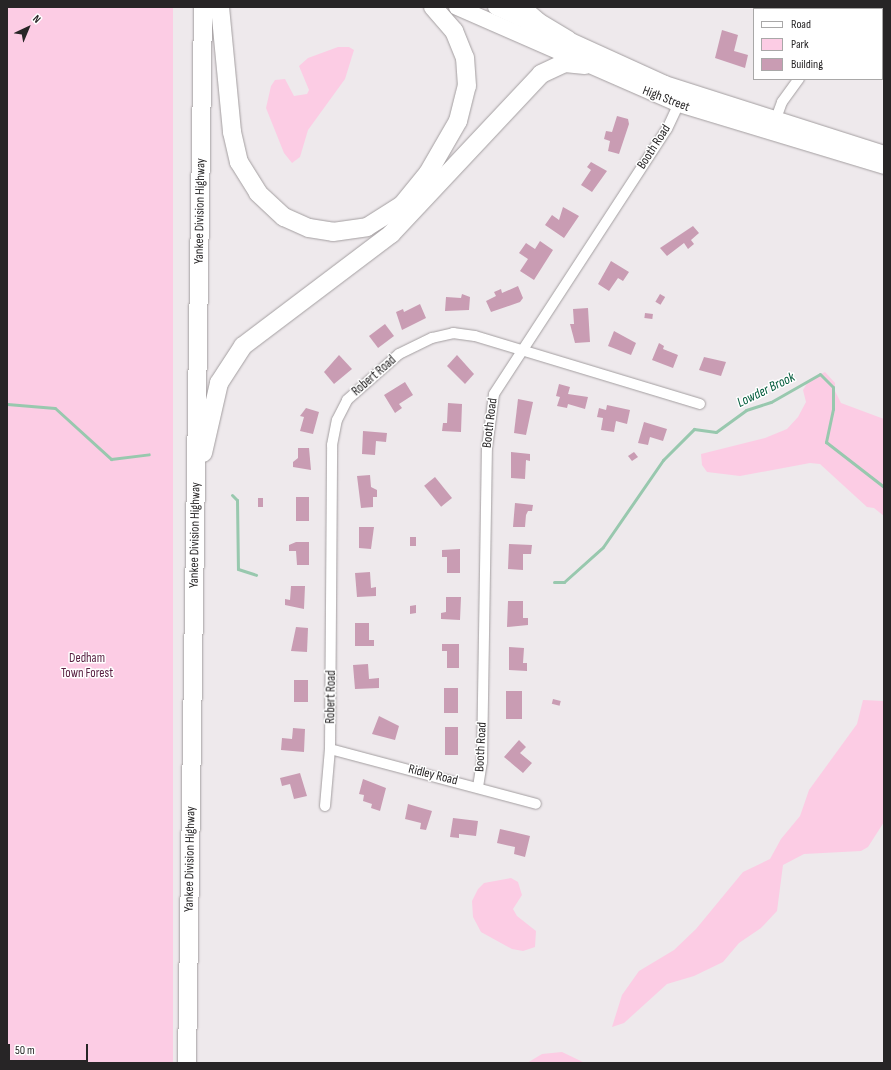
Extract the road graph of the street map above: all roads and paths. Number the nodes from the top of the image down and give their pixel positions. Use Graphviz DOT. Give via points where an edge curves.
graph roads {
  1 [pos="203,7"];
  2 [pos="220,7"];
  3 [pos="433,7"];
  4 [pos="457,7"];
  5 [pos="496,7"];
  6 [pos="521,7"];
  7 [pos="568,40"];
  8 [pos="585,65"];
  9 [pos="798,80"];
  10 [pos="682,97"];
  11 [pos="773,125"];
  12 [pos="884,154"];
  13 [pos="884,166"];
  14 [pos="521,350"];
  15 [pos="700,404"];
  16 [pos="196,480"];
  17 [pos="330,749"];
  18 [pos="478,787"];
  19 [pos="536,804"];
  20 [pos="325,806"];
  21 [pos="187,1063"];
  1 -- 16 [label="highway, Yankee Division Highway"];
  2 -- 3 [label="highway" via="232,132 240,162 258,193 284,217 309,228 333,232 367,227 402,205 428,173 458,121 467,86 465,58 454,31"];
  4 -- 8 [label="main road, High Street"];
  5 -- 7 [label="main road, High Street"];
  6 -- 7 [label="highway" via="538,22"];
  7 -- 10 [label="main road, High Street"];
  8 -- 10 [label="main road, High Street"];
  8 -- 16 [label="highway" via="565,63 541,74 391,234 243,346 219,383"];
  9 -- 11 [label="street" via="784,98"];
  10 -- 11 [label="main road, High Street"];
  10 -- 14 [label="street, Booth Road" via="667,129"];
  11 -- 12 [label="main road, High Street"];
  11 -- 13 [label="main road, High Street"];
  14 -- 15 [label="street, Robert Road"];
  14 -- 17 [label="street, Robert Road" via="475,336 452,333 432,338 399,354 367,380 347,400 337,420 332,445"];
  14 -- 18 [label="street, Booth Road" via="494,394 490,415 482,762"];
  16 -- 21 [label="highway, Yankee Division Highway"];
  17 -- 18 [label="street, Ridley Road"];
  17 -- 20 [label="street, Robert Road"];
  18 -- 19 [label="street, Ridley Road"];
}
